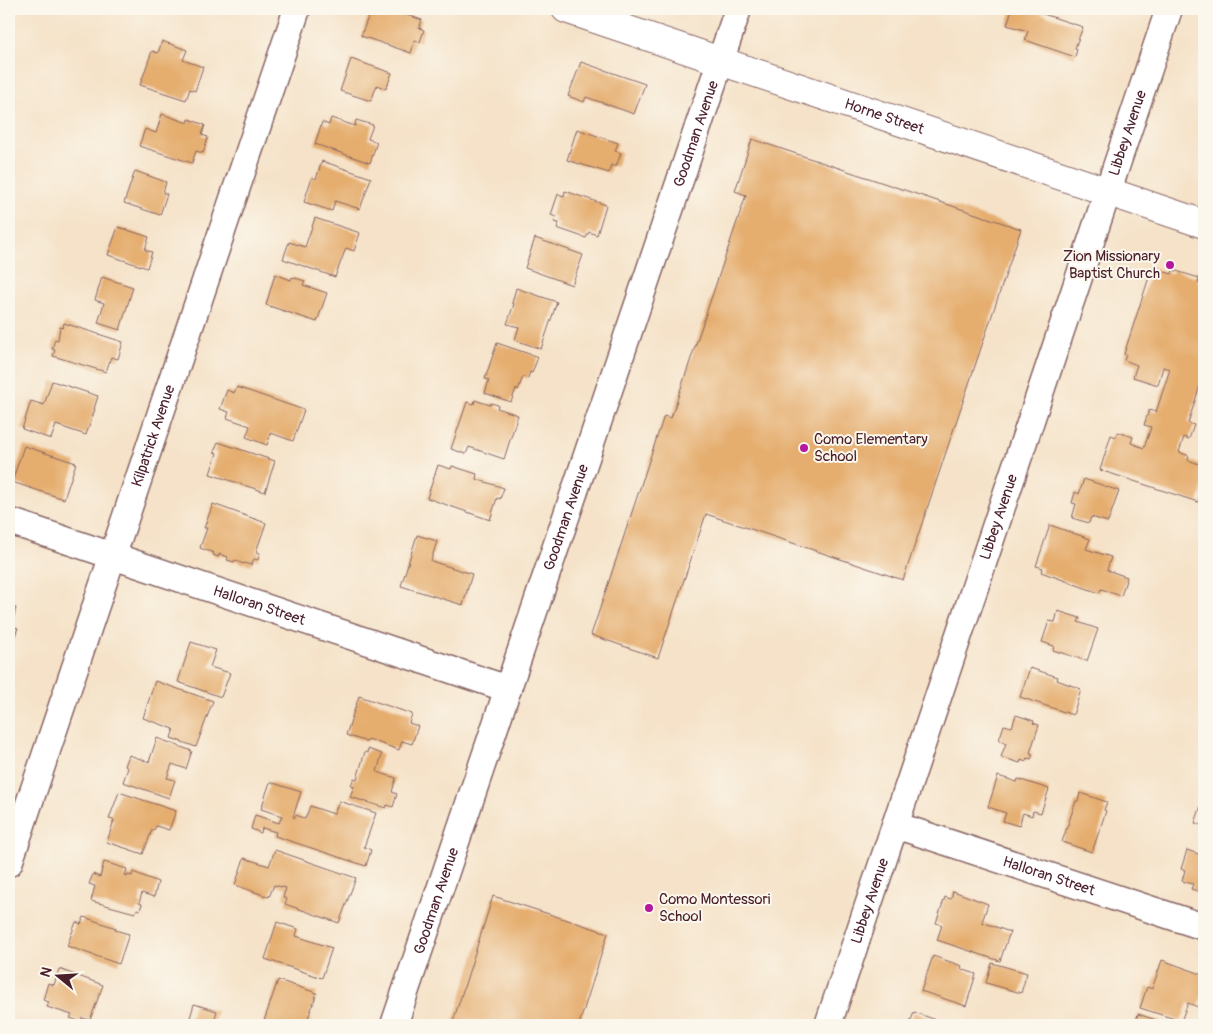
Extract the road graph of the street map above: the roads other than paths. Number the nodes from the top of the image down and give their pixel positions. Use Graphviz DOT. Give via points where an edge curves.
graph roads {
  1 [pos="297,9"];
  2 [pos="566,9"];
  3 [pos="738,9"];
  4 [pos="1170,9"];
  5 [pos="720,61"];
  6 [pos="1108,192"];
  7 [pos="1204,224"];
  8 [pos="9,521"];
  9 [pos="112,556"];
  10 [pos="508,689"];
  11 [pos="895,825"];
  12 [pos="9,863"];
  13 [pos="1204,928"];
  14 [pos="394,1025"];
  15 [pos="828,1025"];
  1 -- 9 [label="street, Kilpatrick Avenue"];
  2 -- 5 [label="street, Horne Street"];
  3 -- 5 [label="street, Goodman Avenue"];
  4 -- 6 [label="street, Libbey Avenue"];
  5 -- 6 [label="street, Horne Street"];
  5 -- 10 [label="street, Goodman Avenue"];
  6 -- 7 [label="street, Horne Street"];
  6 -- 11 [label="street, Libbey Avenue"];
  8 -- 9 [label="street, Halloran Street"];
  9 -- 10 [label="street, Halloran Street"];
  9 -- 12 [label="street, Kilpatrick Avenue"];
  10 -- 14 [label="street, Goodman Avenue"];
  11 -- 13 [label="street, Halloran Street"];
  11 -- 15 [label="street, Libbey Avenue"];
}
